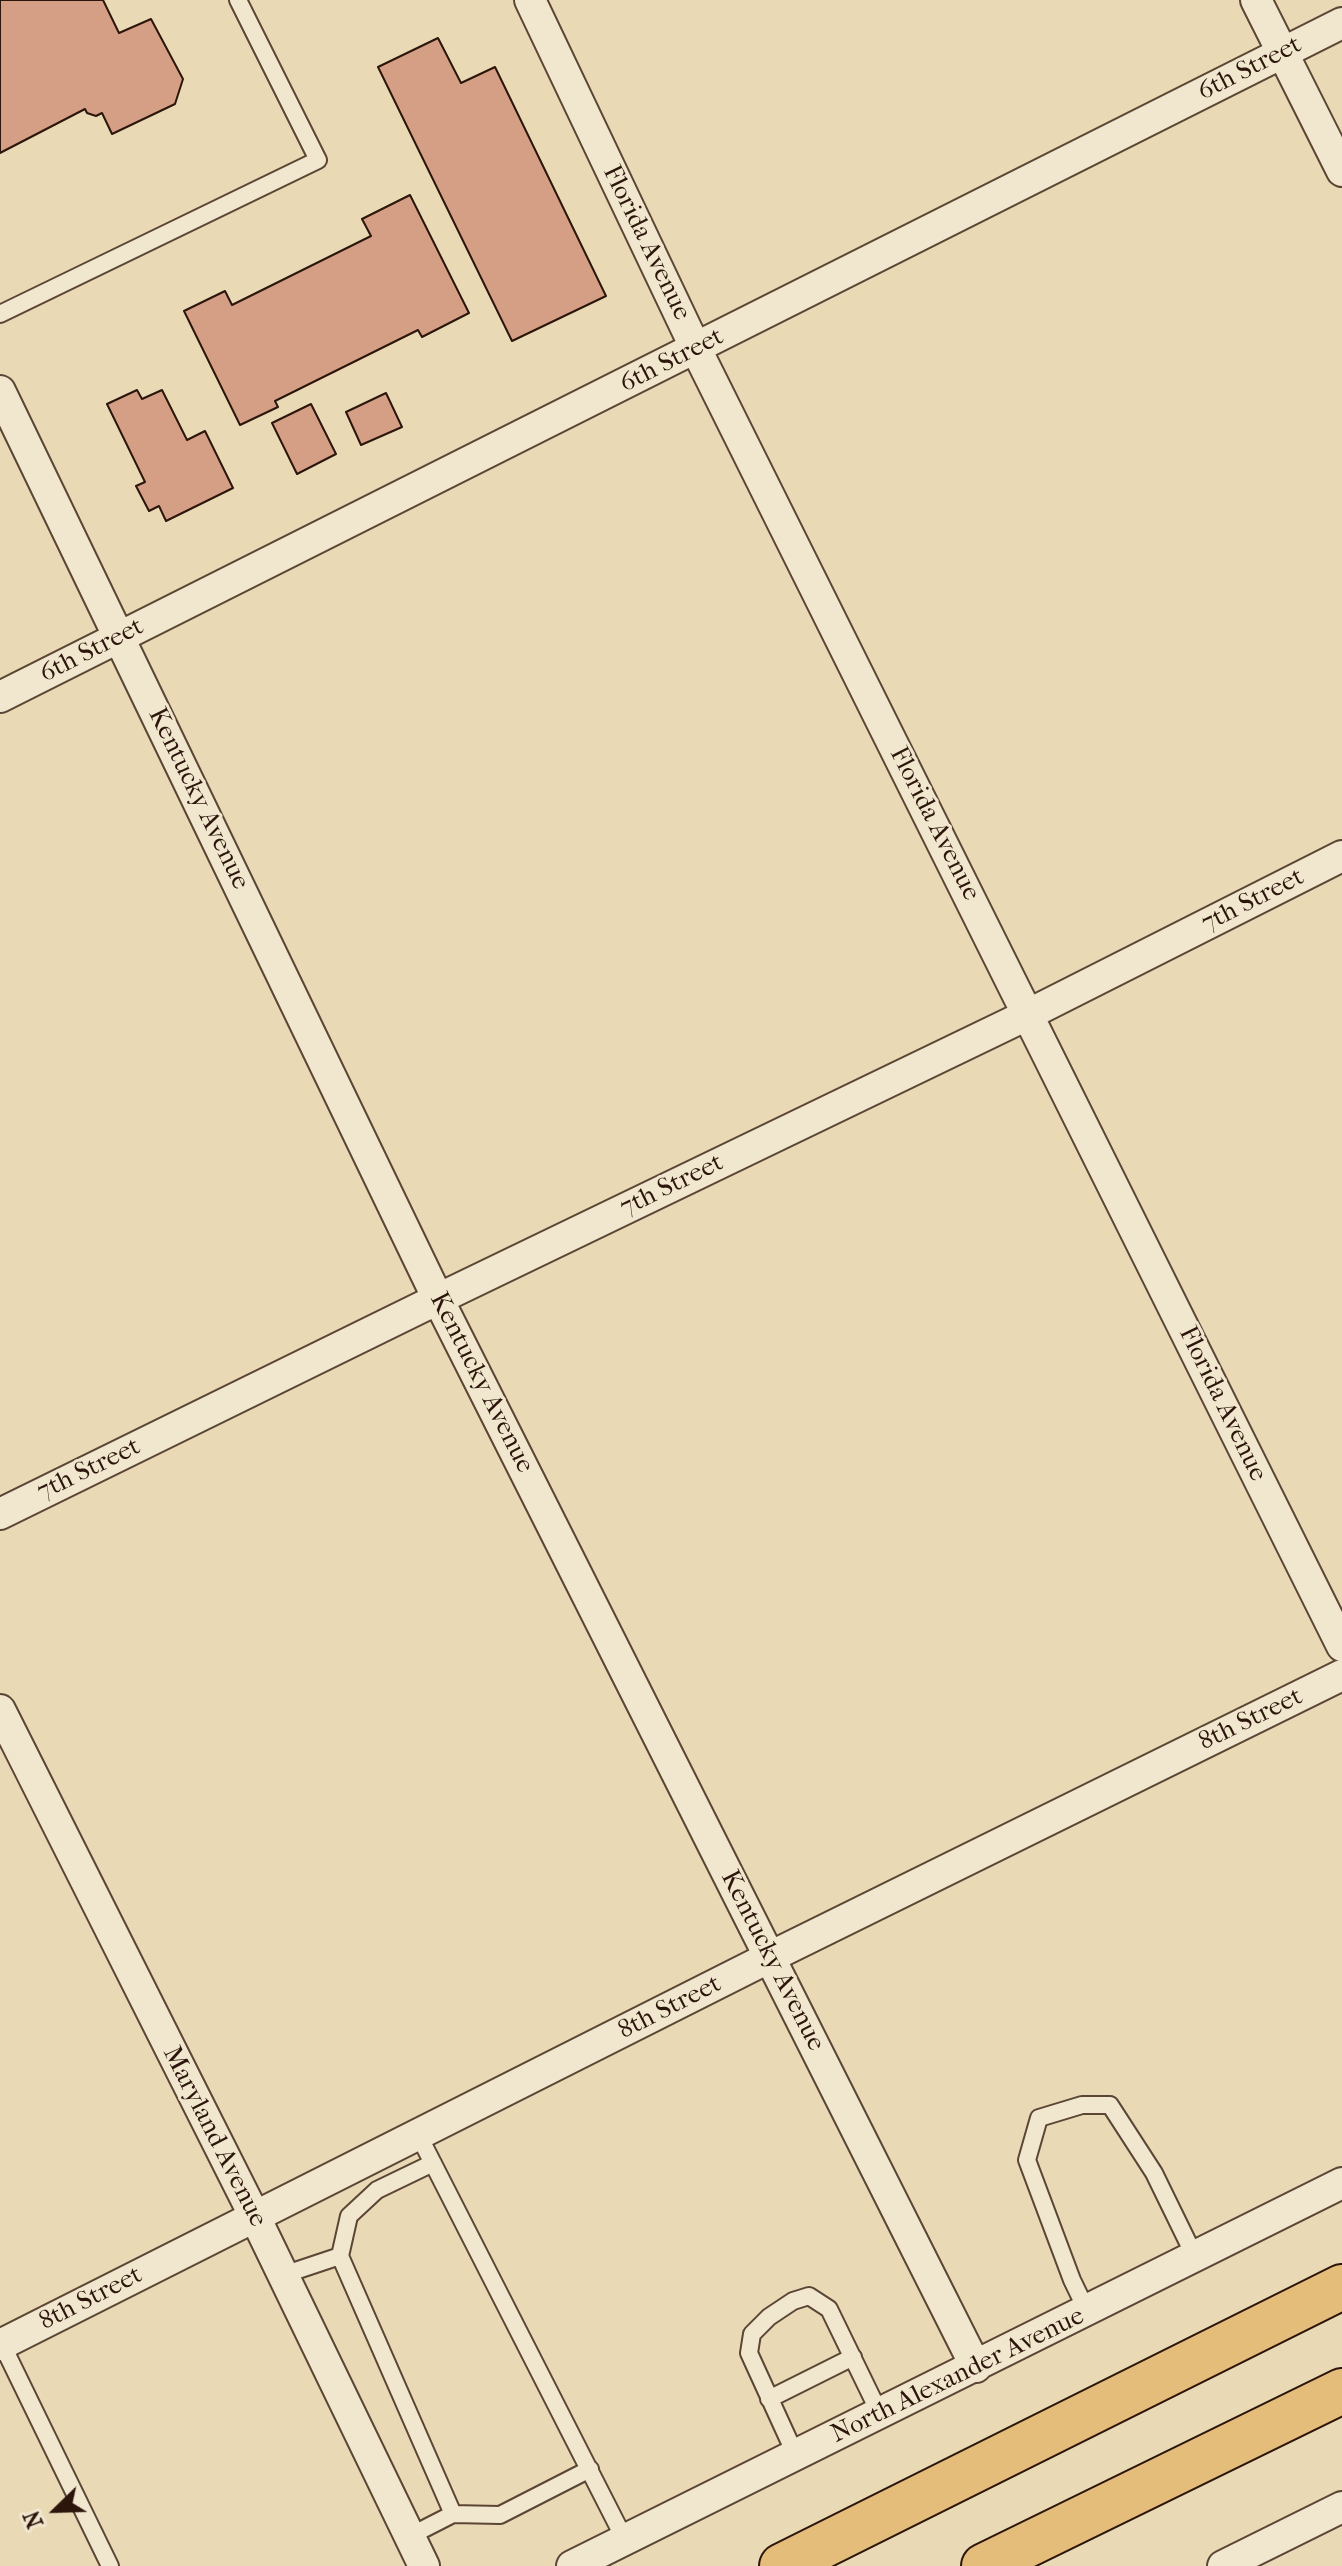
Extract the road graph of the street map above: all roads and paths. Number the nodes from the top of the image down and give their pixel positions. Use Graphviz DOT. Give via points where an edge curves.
graph roads {
  1 [pos="530,0"];
  2 [pos="1256,0"];
  3 [pos="241,1"];
  4 [pos="1342,23"];
  5 [pos="1282,53"];
  6 [pos="1342,171"];
  7 [pos="0,314"];
  8 [pos="696,349"];
  9 [pos="0,391"];
  10 [pos="120,637"];
  11 [pos="0,697"];
  12 [pos="1342,856"];
  13 [pos="1029,1014"];
  14 [pos="438,1299"];
  15 [pos="0,1514"];
  16 [pos="1342,1646"];
  17 [pos="1342,1675"];
  18 [pos="0,1710"];
  19 [pos="770,1957"];
  20 [pos="418,2134"];
  21 [pos="433,2163"];
  22 [pos="1342,2183"];
  23 [pos="255,2217"];
  24 [pos="340,2256"];
  25 [pos="1195,2257"];
  26 [pos="283,2275"];
  27 [pos="1342,2287"];
  28 [pos="1087,2311"];
  29 [pos="1,2345"];
  30 [pos="853,2357"];
  31 [pos="976,2367"];
  32 [pos="1342,2391"];
  33 [pos="769,2399"];
  34 [pos="880,2414"];
  35 [pos="796,2456"];
  36 [pos="590,2469"];
  37 [pos="1342,2507"];
  38 [pos="453,2514"];
  39 [pos="410,2536"];
  40 [pos="625,2540"];
  41 [pos="110,2566"];
  42 [pos="424,2566"];
  43 [pos="572,2566"];
  44 [pos="782,2566"];
  45 [pos="984,2566"];
  46 [pos="1223,2566"];
  1 -- 8 [label="street, Florida Avenue"];
  2 -- 5 [label="street"];
  3 -- 7 [label="lane" via="318,160"];
  4 -- 5 [label="street, 6th Street"];
  5 -- 6 [label="street"];
  5 -- 8 [label="street, 6th Street"];
  8 -- 10 [label="street, 6th Street"];
  8 -- 13 [label="street, Florida Avenue"];
  9 -- 10 [label="street, Kentucky Avenue"];
  10 -- 11 [label="street, 6th Street"];
  10 -- 14 [label="street, Kentucky Avenue"];
  12 -- 13 [label="street, 7th Street"];
  13 -- 14 [label="street, 7th Street"];
  13 -- 16 [label="street, Florida Avenue"];
  14 -- 15 [label="street, 7th Street"];
  14 -- 19 [label="street, Kentucky Avenue"];
  17 -- 19 [label="street, 8th Street"];
  18 -- 23 [label="street, Maryland Avenue"];
  19 -- 20 [label="street, 8th Street"];
  19 -- 31 [label="street, Kentucky Avenue"];
  20 -- 21 [label="lane"];
  20 -- 23 [label="street, 8th Street"];
  21 -- 24 [label="lane" via="377,2190 349,2216"];
  21 -- 36 [label="lane"];
  22 -- 25 [label="street, North Alexander Avenue"];
  23 -- 26 [label="street, Maryland Avenue"];
  23 -- 29 [label="street, 8th Street"];
  24 -- 26 [label="lane"];
  24 -- 38 [label="lane"];
  25 -- 28 [label="street, North Alexander Avenue"];
  25 -- 28 [label="lane" via="1154,2173 1110,2105 1082,2105 1039,2118 1027,2160"];
  26 -- 39 [label="street, Maryland Avenue"];
  27 -- 44 [label="main road"];
  28 -- 31 [label="street, North Alexander Avenue"];
  29 -- 41 [label="lane"];
  30 -- 33 [label="lane"];
  30 -- 33 [label="lane" via="829,2309 809,2296 793,2301 752,2334 749,2353"];
  30 -- 34 [label="lane"];
  31 -- 34 [label="street, North Alexander Avenue"];
  32 -- 45 [label="main road"];
  33 -- 35 [label="lane"];
  34 -- 35 [label="street, North Alexander Avenue"];
  35 -- 40 [label="street, North Alexander Avenue"];
  36 -- 38 [label="lane" via="500,2515"];
  36 -- 40 [label="lane"];
  37 -- 46 [label="street"];
  38 -- 39 [label="lane"];
  39 -- 42 [label="street, Maryland Avenue"];
  40 -- 43 [label="street, North Alexander Avenue"];
}
